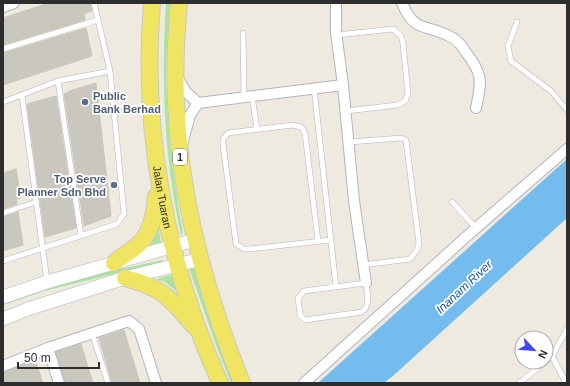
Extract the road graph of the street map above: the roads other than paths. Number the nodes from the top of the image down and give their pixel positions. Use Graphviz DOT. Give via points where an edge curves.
graph roads {
  1 [pos="14,3"];
  2 [pos="94,3"];
  3 [pos="141,3"];
  4 [pos="152,3"];
  5 [pos="156,3"];
  6 [pos="179,3"];
  7 [pos="336,3"];
  8 [pos="402,3"];
  9 [pos="3,7"];
  10 [pos="98,20"];
  11 [pos="518,22"];
  12 [pos="150,24"];
  13 [pos="243,33"];
  14 [pos="337,35"];
  15 [pos="3,49"];
  16 [pos="110,71"];
  17 [pos="175,72"];
  18 [pos="58,81"];
  19 [pos="343,84"];
  20 [pos="314,88"];
  21 [pos="22,96"];
  22 [pos="248,96"];
  23 [pos="3,102"];
  24 [pos="198,103"];
  25 [pos="476,108"];
  26 [pos="567,110"];
  27 [pos="346,112"];
  28 [pos="257,129"];
  29 [pos="348,142"];
  30 [pos="567,149"];
  31 [pos="180,153"];
  32 [pos="158,178"];
  33 [pos="36,202"];
  34 [pos="452,202"];
  35 [pos="3,213"];
  36 [pos="476,228"];
  37 [pos="81,236"];
  38 [pos="195,240"];
  39 [pos="331,240"];
  40 [pos="318,241"];
  41 [pos="172,246"];
  42 [pos="42,247"];
  43 [pos="201,258"];
  44 [pos="3,261"];
  45 [pos="114,263"];
  46 [pos="178,264"];
  47 [pos="363,265"];
  48 [pos="125,278"];
  49 [pos="47,282"];
  50 [pos="366,284"];
  51 [pos="336,287"];
  52 [pos="3,296"];
  53 [pos="3,319"];
  54 [pos="567,329"];
  55 [pos="198,331"];
  56 [pos="92,333"];
  57 [pos="48,348"];
  58 [pos="554,352"];
  59 [pos="554,360"];
  60 [pos="3,366"];
  61 [pos="536,370"];
  62 [pos="59,383"];
  63 [pos="108,383"];
  64 [pos="156,383"];
  65 [pos="220,383"];
  66 [pos="242,383"];
  67 [pos="304,383"];
  68 [pos="519,383"];
  69 [pos="566,383"];
  1 -- 9 [label="street"];
  2 -- 10 [label="lane"];
  3 -- 12 [label="main road"];
  4 -- 12 [label="main road, Jalan Tuaran / 1"];
  5 -- 12 [label="main road"];
  6 -- 17 [label="main road, 1"];
  7 -- 14 [label="street"];
  8 -- 25 [label="street" via="417,26 448,35 460,44 479,69 481,86"];
  10 -- 15 [label="lane"];
  10 -- 16 [label="lane"];
  11 -- 26 [label="lane" via="508,46 511,61 551,91"];
  12 -- 32 [label="main road, Jalan Tuaran / 1" via="150,119"];
  13 -- 22 [label="lane"];
  14 -- 19 [label="street"];
  14 -- 27 [label="lane" via="394,29 401,36 403,43 408,94 405,101 398,105"];
  16 -- 18 [label="lane"];
  16 -- 37 [label="lane" via="124,214 117,224"];
  17 -- 24 [label="street" via="186,92"];
  17 -- 31 [label="main road, 1"];
  18 -- 21 [label="lane"];
  18 -- 37 [label="lane"];
  19 -- 20 [label="street"];
  19 -- 27 [label="street"];
  20 -- 22 [label="street"];
  20 -- 39 [label="lane"];
  21 -- 23 [label="lane"];
  21 -- 33 [label="lane"];
  22 -- 24 [label="street"];
  22 -- 28 [label="lane"];
  24 -- 31 [label="street" via="190,115"];
  27 -- 29 [label="street"];
  28 -- 40 [label="lane" via="293,125 301,127 305,133"];
  28 -- 40 [label="lane" via="228,133 223,140 236,244 244,249 250,249"];
  29 -- 47 [label="street"];
  29 -- 47 [label="lane" via="401,138 406,140 419,244 410,260"];
  30 -- 36 [label="street"];
  31 -- 38 [label="main road, 1"];
  32 -- 41 [label="main road, Jalan Tuaran / 1"];
  32 -- 45 [label="main road" via="155,212 149,228 141,242"];
  33 -- 35 [label="lane"];
  33 -- 42 [label="lane"];
  34 -- 36 [label="lane"];
  36 -- 67 [label="street"];
  37 -- 42 [label="lane"];
  38 -- 41 [label="street"];
  38 -- 43 [label="main road, 1"];
  39 -- 40 [label="lane"];
  39 -- 51 [label="lane"];
  41 -- 45 [label="street"];
  41 -- 46 [label="main road, Jalan Tuaran / 1"];
  42 -- 44 [label="lane"];
  42 -- 49 [label="lane"];
  43 -- 46 [label="street"];
  43 -- 66 [label="main road, 1" via="216,312"];
  45 -- 49 [label="street"];
  46 -- 48 [label="street"];
  46 -- 55 [label="main road, Jalan Tuaran / 1"];
  47 -- 50 [label="street"];
  48 -- 53 [label="street"];
  48 -- 55 [label="main road" via="156,288 168,296"];
  49 -- 52 [label="street"];
  50 -- 51 [label="lane"];
  50 -- 51 [label="lane" via="368,301 362,312 305,320 301,317 298,298 301,292"];
  54 -- 58 [label="lane"];
  55 -- 65 [label="main road, Jalan Tuaran / 1"];
  56 -- 57 [label="street"];
  56 -- 63 [label="lane"];
  56 -- 64 [label="street" via="129,321 140,329"];
  57 -- 60 [label="street"];
  57 -- 62 [label="street"];
  59 -- 69 [label="lane"];
  61 -- 68 [label="lane"];
}
